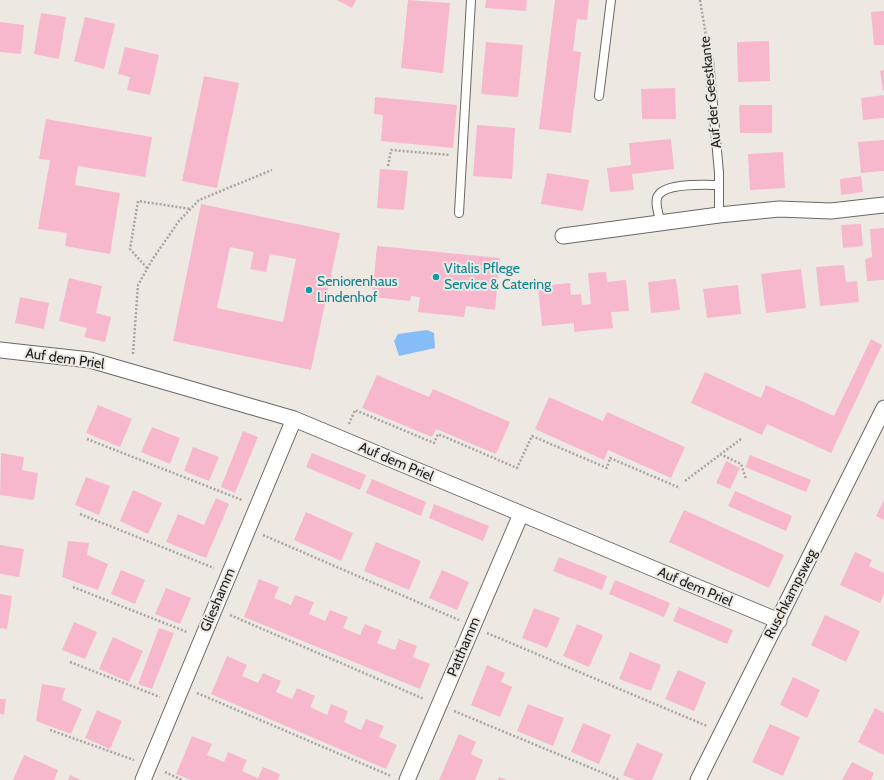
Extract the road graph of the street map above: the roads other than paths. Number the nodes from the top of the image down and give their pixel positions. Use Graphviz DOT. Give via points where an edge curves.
graph roads {
  1 [pos="471,0"];
  2 [pos="612,0"];
  3 [pos="709,60"];
  4 [pos="599,96"];
  5 [pos="719,185"];
  6 [pos="884,205"];
  7 [pos="459,213"];
  8 [pos="719,215"];
  9 [pos="661,223"];
  10 [pos="563,236"];
  11 [pos="0,350"];
  12 [pos="884,408"];
  13 [pos="294,419"];
  14 [pos="521,514"];
  15 [pos="779,621"];
  16 [pos="143,780"];
  17 [pos="407,780"];
  18 [pos="698,780"];
  1 -- 7 [label="lane"];
  2 -- 4 [label="lane"];
  3 -- 5 [label="lane, Auf der Geestkante"];
  5 -- 8 [label="lane, Auf der Geestkante"];
  5 -- 9 [label="lane" via="670,188 662,192 657,205"];
  6 -- 8 [label="street" via="832,211 779,209"];
  8 -- 9 [label="street"];
  9 -- 10 [label="street"];
  11 -- 13 [label="street, Auf dem Priel" via="90,360"];
  12 -- 15 [label="street, Ruschkampsweg"];
  13 -- 14 [label="street, Auf dem Priel"];
  13 -- 16 [label="street, Glieshamm"];
  14 -- 15 [label="street, Auf dem Priel"];
  14 -- 17 [label="street, Patthamm"];
  15 -- 18 [label="street, Ruschkampsweg"];
}
